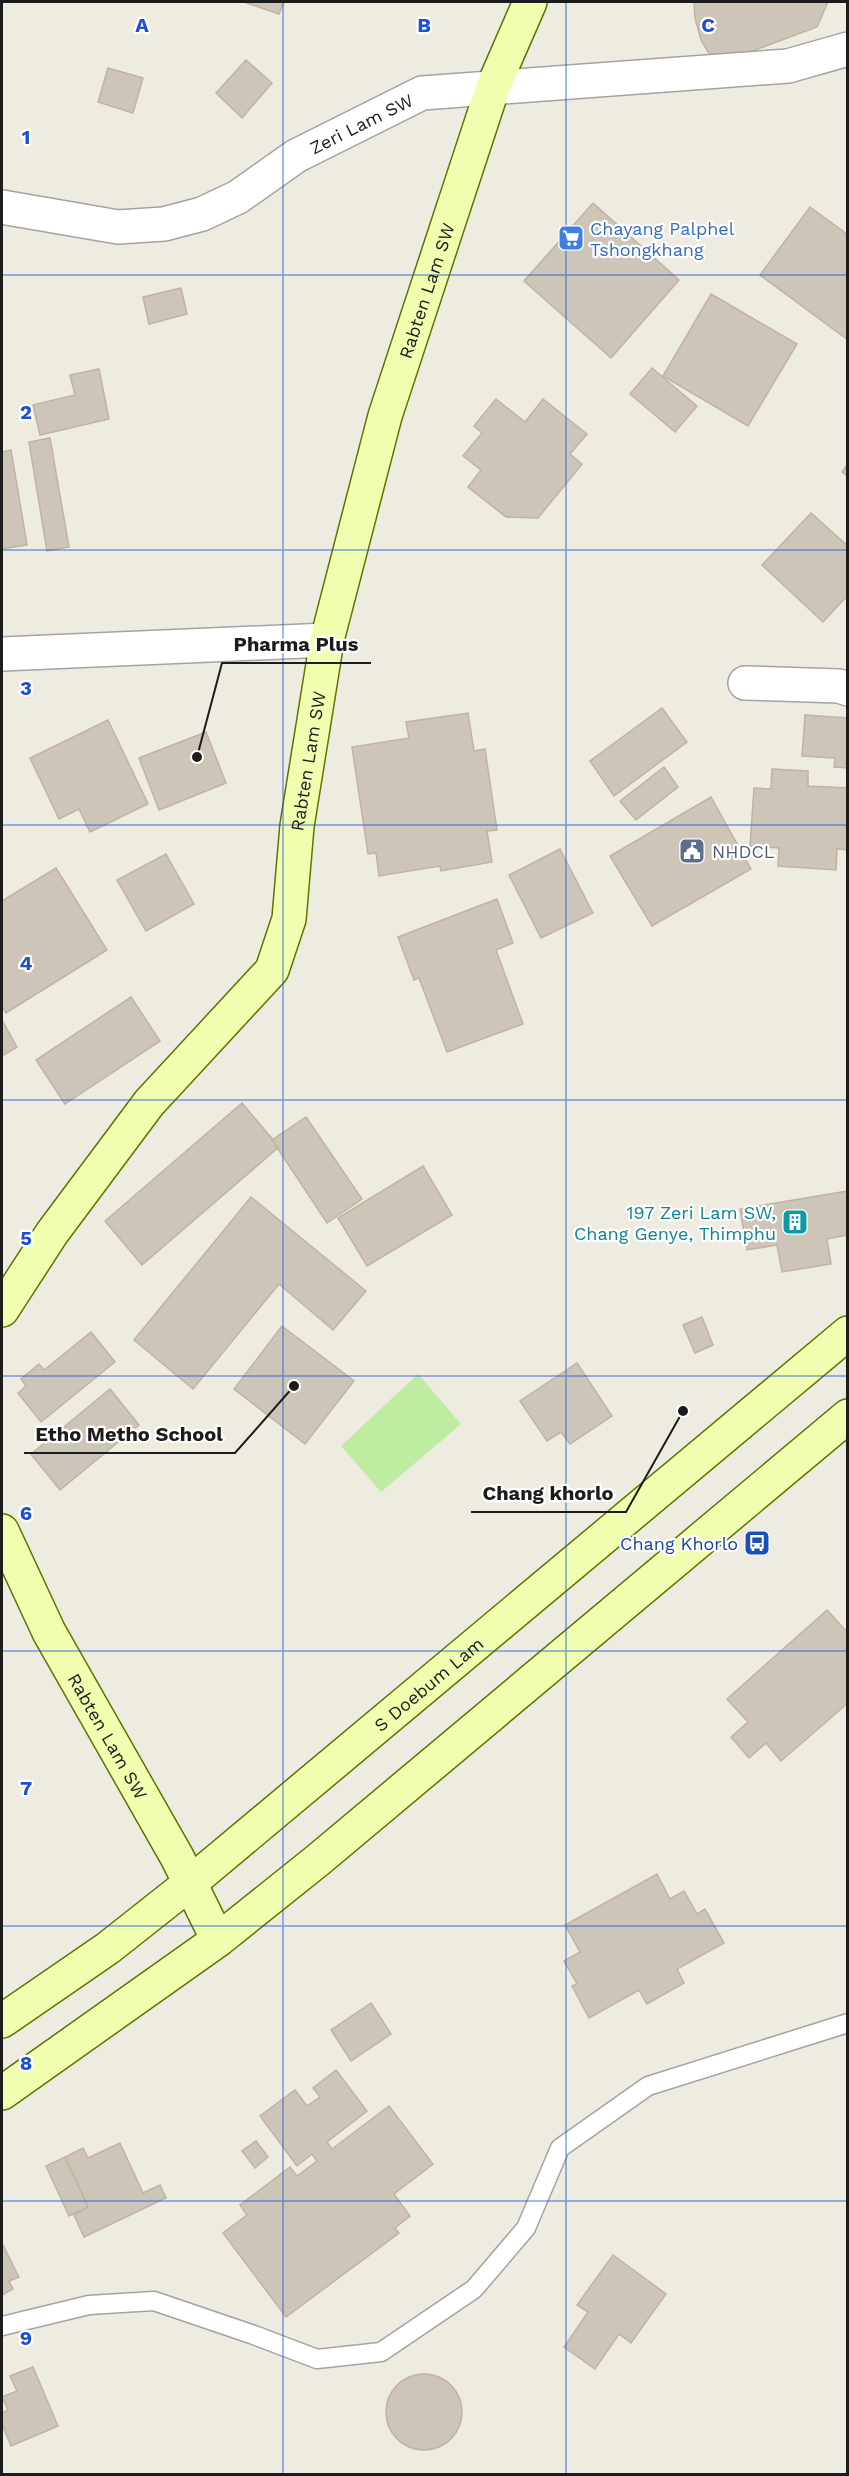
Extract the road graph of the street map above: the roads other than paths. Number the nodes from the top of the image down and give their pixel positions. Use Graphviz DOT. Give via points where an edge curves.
graph roads {
  1 [pos="530,2"];
  2 [pos="848,49"];
  3 [pos="493,87"];
  4 [pos="2,207"];
  5 [pos="327,640"];
  6 [pos="2,654"];
  7 [pos="745,683"];
  8 [pos="848,689"];
  9 [pos="2,1310"];
  10 [pos="848,1333"];
  11 [pos="848,1416"];
  12 [pos="2,1531"];
  13 [pos="11,1574"];
  14 [pos="189,1884"];
  15 [pos="218,1940"];
  16 [pos="2,2021"];
  17 [pos="848,2023"];
  18 [pos="2,2093"];
  19 [pos="2,2326"];
  1 -- 3 [label="main road, Rabten Lam SW"];
  2 -- 3 [label="street, Zeri Lam SW" via="788,66"];
  3 -- 4 [label="street, Zeri Lam SW" via="422,93 296,156 238,197 202,214 164,224 118,227"];
  3 -- 5 [label="main road, Rabten Lam SW" via="385,416"];
  5 -- 6 [label="street"];
  5 -- 9 [label="main road, Rabten Lam SW" via="297,826 289,919 272,970 149,1103 52,1233"];
  7 -- 8 [label="street"];
  10 -- 14 [label="main road, S Doebum Lam"];
  11 -- 15 [label="main road" via="518,1695"];
  12 -- 13 [label="main road, Rabten Lam SW"];
  13 -- 14 [label="main road, Rabten Lam SW" via="49,1632"];
  14 -- 15 [label="main road, Rabten Lam SW"];
  14 -- 16 [label="main road, S Doebum Lam" via="108,1948"];
  15 -- 18 [label="main road"];
  17 -- 19 [label="lane" via="648,2086 560,2148 526,2228 474,2289 381,2352 317,2359 154,2301 89,2305"];
}
